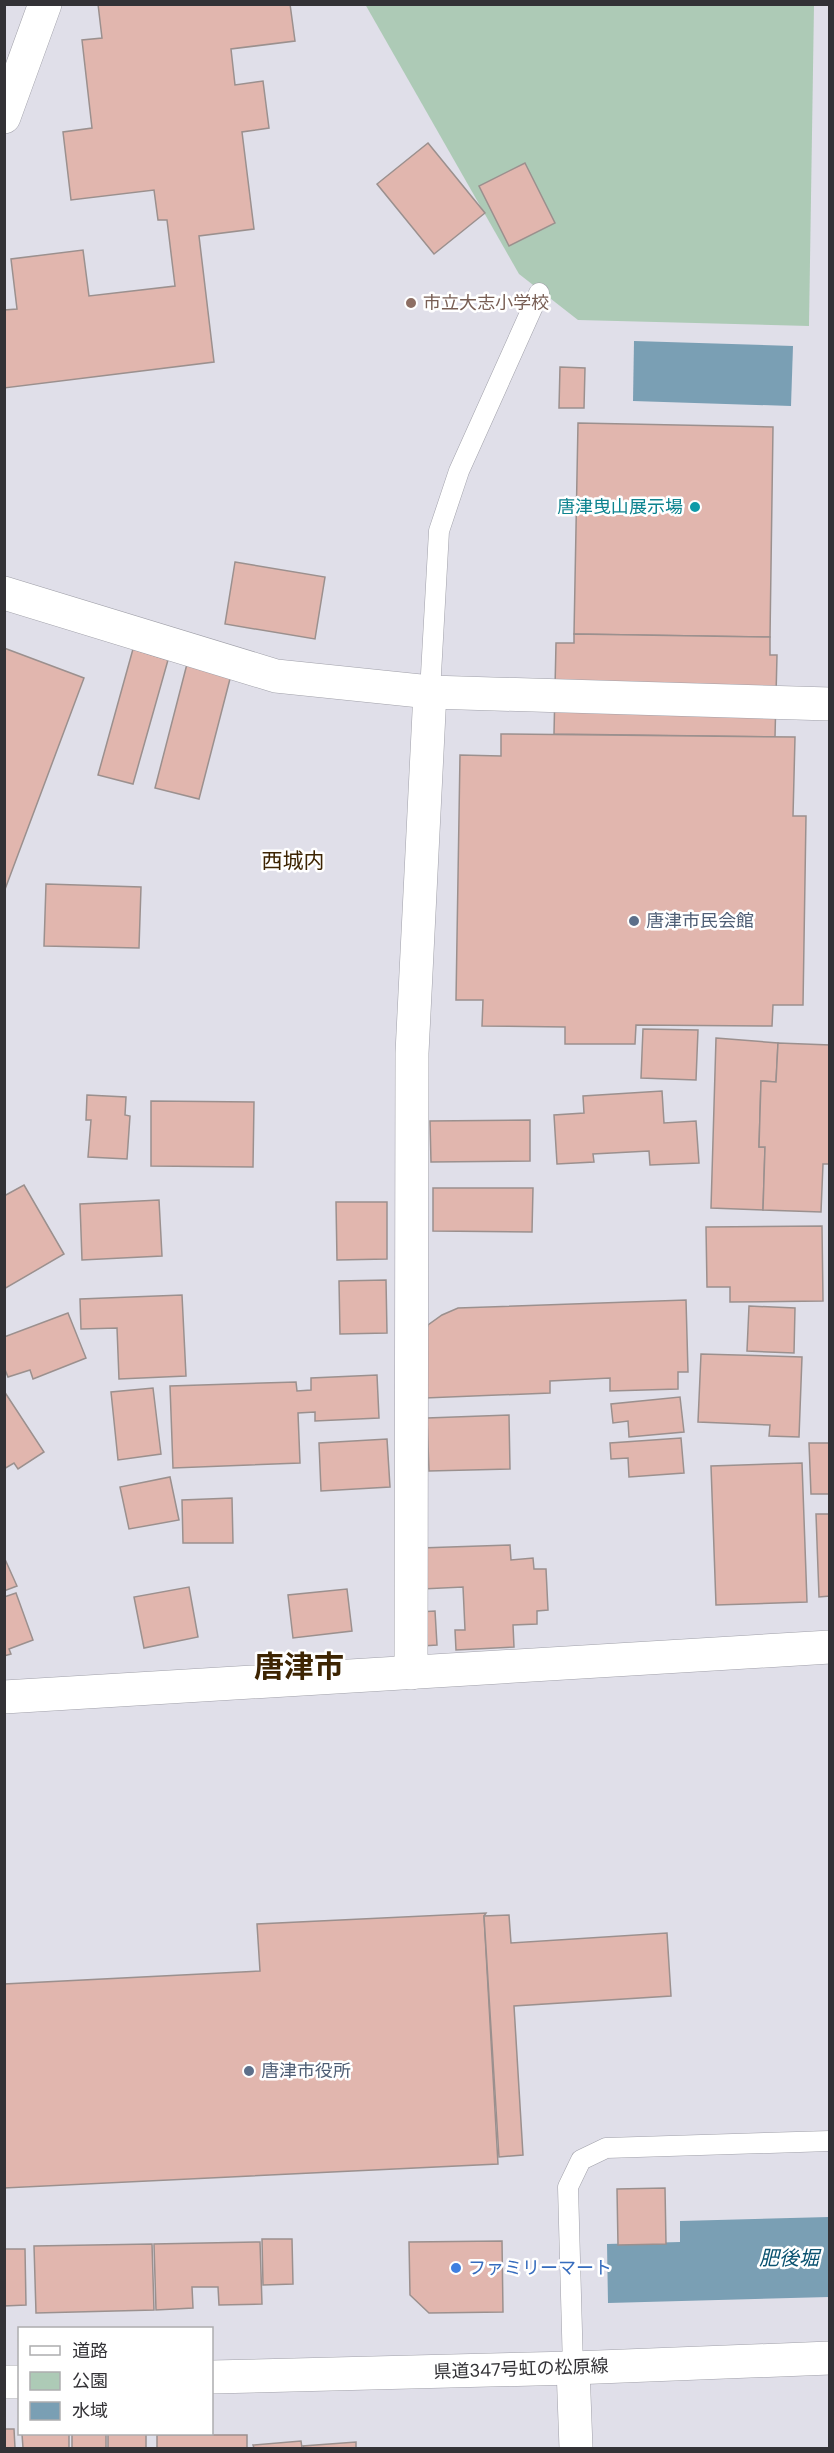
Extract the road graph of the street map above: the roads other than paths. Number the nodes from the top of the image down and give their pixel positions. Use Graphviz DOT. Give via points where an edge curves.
graph roads {
  1 [pos="45,4"];
  2 [pos="4,117"];
  3 [pos="538,293"];
  4 [pos="4,593"];
  5 [pos="430,692"];
  6 [pos="830,704"];
  7 [pos="830,1647"];
  8 [pos="411,1673"];
  9 [pos="4,1697"];
  10 [pos="830,2141"];
  11 [pos="830,2358"];
  12 [pos="573,2368"];
  13 [pos="213,2377"];
  14 [pos="576,2448"];
  1 -- 2 [label="street"];
  3 -- 5 [label="lane" via="459,471 439,531"];
  4 -- 5 [label="street" via="276,676"];
  5 -- 6 [label="street"];
  5 -- 8 [label="street" via="412,1053"];
  7 -- 8 [label="street"];
  8 -- 9 [label="street"];
  10 -- 12 [label="lane" via="606,2148 581,2160 568,2187"];
  11 -- 12 [label="street, 県道347号虹の松原線"];
  12 -- 13 [label="street, 県道347号虹の松原線"];
  12 -- 14 [label="street"];
}
